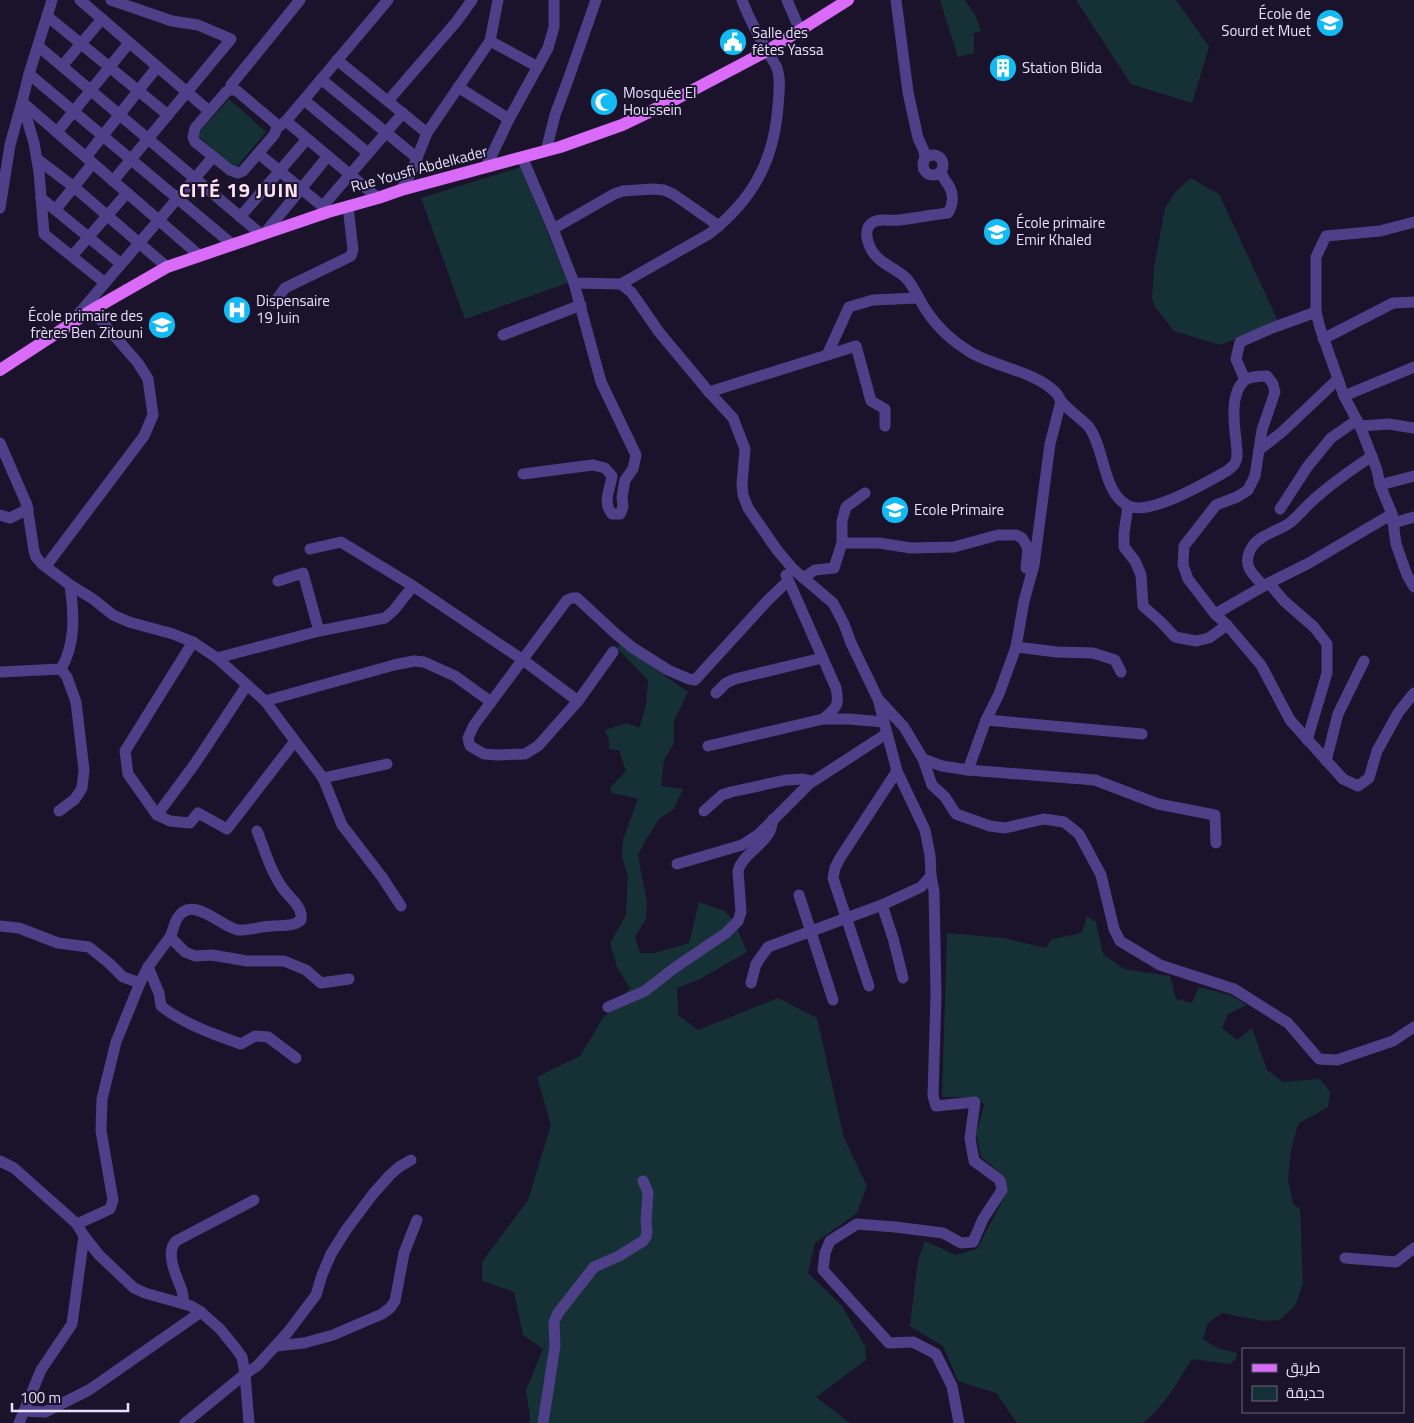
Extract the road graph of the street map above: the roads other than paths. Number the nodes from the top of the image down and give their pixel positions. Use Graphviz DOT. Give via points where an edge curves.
graph roads {
  1 [pos="52,0"];
  2 [pos="80,0"];
  3 [pos="111,0"];
  4 [pos="300,0"];
  5 [pos="388,0"];
  6 [pos="472,0"];
  7 [pos="498,0"];
  8 [pos="554,0"];
  9 [pos="596,0"];
  10 [pos="742,0"];
  11 [pos="786,0"];
  12 [pos="896,0"];
  13 [pos="841,2"];
  14 [pos="47,16"];
  15 [pos="102,19"];
  16 [pos="800,30"];
  17 [pos="490,41"];
  18 [pos="129,42"];
  19 [pos="81,44"];
  20 [pos="38,46"];
  21 [pos="767,51"];
  22 [pos="337,60"];
  23 [pos="62,66"];
  24 [pos="109,67"];
  25 [pos="158,67"];
  26 [pos="538,67"];
  27 [pos="29,74"];
  28 [pos="321,80"];
  29 [pos="458,87"];
  30 [pos="231,89"];
  31 [pos="90,91"];
  32 [pos="138,91"];
  33 [pos="187,92"];
  34 [pos="304,100"];
  35 [pos="388,101"];
  36 [pos="22,102"];
  37 [pos="74,111"];
  38 [pos="209,111"];
  39 [pos="402,113"];
  40 [pos="119,115"];
  41 [pos="168,115"];
  42 [pos="509,119"];
  43 [pos="281,124"];
  44 [pos="57,132"];
  45 [pos="385,133"];
  46 [pos="427,133"];
  47 [pos="103,136"];
  48 [pos="148,139"];
  49 [pos="307,139"];
  50 [pos="546,151"];
  51 [pos="368,153"];
  52 [pos="259,154"];
  53 [pos="927,155"];
  54 [pos="328,156"];
  55 [pos="213,158"];
  56 [pos="417,158"];
  57 [pos="522,158"];
  58 [pos="37,159"];
  59 [pos="131,159"];
  60 [pos="89,160"];
  61 [pos="486,168"];
  62 [pos="280,171"];
  63 [pos="350,175"];
  64 [pos="940,175"];
  65 [pos="195,179"];
  66 [pos="113,181"];
  67 [pos="74,187"];
  68 [pos="301,189"];
  69 [pos="401,190"];
  70 [pos="127,192"];
  71 [pos="41,198"];
  72 [pos="178,198"];
  73 [pos="378,198"];
  74 [pos="348,206"];
  75 [pos="0,208"];
  76 [pos="56,209"];
  77 [pos="325,209"];
  78 [pos="107,215"];
  79 [pos="240,217"];
  80 [pos="159,221"];
  81 [pos="1414,222"];
  82 [pos="720,226"];
  83 [pos="553,229"];
  84 [pos="263,235"];
  85 [pos="88,236"];
  86 [pos="140,243"];
  87 [pos="233,245"];
  88 [pos="72,256"];
  89 [pos="200,256"];
  90 [pos="121,264"];
  91 [pos="167,267"];
  92 [pos="105,283"];
  93 [pos="574,283"];
  94 [pos="621,284"];
  95 [pos="918,298"];
  96 [pos="1414,302"];
  97 [pos="274,303"];
  98 [pos="581,305"];
  99 [pos="92,310"];
  100 [pos="1316,312"];
  101 [pos="69,325"];
  102 [pos="502,335"];
  103 [pos="1324,339"];
  104 [pos="827,355"];
  105 [pos="1414,367"];
  106 [pos="0,370"];
  107 [pos="1338,379"];
  108 [pos="1245,380"];
  109 [pos="709,392"];
  110 [pos="1344,396"];
  111 [pos="1061,401"];
  112 [pos="1268,412"];
  113 [pos="1414,420"];
  114 [pos="1358,423"];
  115 [pos="1389,424"];
  116 [pos="885,426"];
  117 [pos="1414,428"];
  118 [pos="1282,432"];
  119 [pos="0,443"];
  120 [pos="1259,450"];
  121 [pos="1372,456"];
  122 [pos="523,474"];
  123 [pos="1414,476"];
  124 [pos="1380,485"];
  125 [pos="865,493"];
  126 [pos="1128,506"];
  127 [pos="28,509"];
  128 [pos="1280,509"];
  129 [pos="0,515"];
  130 [pos="1414,517"];
  131 [pos="1393,518"];
  132 [pos="842,543"];
  133 [pos="310,549"];
  134 [pos="777,550"];
  135 [pos="46,566"];
  136 [pos="803,578"];
  137 [pos="278,581"];
  138 [pos="788,581"];
  139 [pos="70,585"];
  140 [pos="1267,585"];
  141 [pos="414,586"];
  142 [pos="1414,588"];
  143 [pos="1026,595"];
  144 [pos="1215,614"];
  145 [pos="1227,624"];
  146 [pos="319,631"];
  147 [pos="193,642"];
  148 [pos="1016,647"];
  149 [pos="613,652"];
  150 [pos="216,658"];
  151 [pos="822,658"];
  152 [pos="523,660"];
  153 [pos="1364,661"];
  154 [pos="61,670"];
  155 [pos="0,672"];
  156 [pos="1121,672"];
  157 [pos="247,685"];
  158 [pos="716,693"];
  159 [pos="1414,693"];
  160 [pos="878,699"];
  161 [pos="578,701"];
  162 [pos="265,702"];
  163 [pos="491,702"];
  164 [pos="823,719"];
  165 [pos="986,720"];
  166 [pos="884,722"];
  167 [pos="886,734"];
  168 [pos="1142,734"];
  169 [pos="1307,740"];
  170 [pos="295,742"];
  171 [pos="708,746"];
  172 [pos="923,759"];
  173 [pos="1326,761"];
  174 [pos="387,764"];
  175 [pos="968,770"];
  176 [pos="897,771"];
  177 [pos="323,778"];
  178 [pos="812,781"];
  179 [pos="59,811"];
  180 [pos="704,811"];
  181 [pos="157,815"];
  182 [pos="774,819"];
  183 [pos="257,831"];
  184 [pos="1216,843"];
  185 [pos="677,864"];
  186 [pos="931,876"];
  187 [pos="799,894"];
  188 [pos="882,905"];
  189 [pos="401,906"];
  190 [pos="847,918"];
  191 [pos="0,926"];
  192 [pos="811,931"];
  193 [pos="170,937"];
  194 [pos="148,967"];
  195 [pos="903,978"];
  196 [pos="348,979"];
  197 [pos="140,983"];
  198 [pos="751,983"];
  199 [pos="869,986"];
  200 [pos="833,1000"];
  201 [pos="608,1007"];
  202 [pos="1414,1027"];
  203 [pos="296,1058"];
  204 [pos="411,1160"];
  205 [pos="0,1161"];
  206 [pos="643,1181"];
  207 [pos="254,1200"];
  208 [pos="417,1220"];
  209 [pos="77,1224"];
  210 [pos="84,1236"];
  211 [pos="1414,1248"];
  212 [pos="1345,1258"];
  213 [pos="184,1304"];
  214 [pos="201,1312"];
  215 [pos="276,1346"];
  216 [pos="245,1374"];
  217 [pos="24,1411"];
  218 [pos="19,1423"];
  219 [pos="185,1423"];
  220 [pos="249,1423"];
  221 [pos="543,1423"];
  222 [pos="959,1423"];
  1 -- 14 [label="street"];
  2 -- 15 [label="street"];
  3 -- 33 [label="street" via="172,21 198,25 231,39"];
  4 -- 30 [label="street"];
  5 -- 22 [label="street"];
  6 -- 35 [label="street"];
  7 -- 17 [label="street"];
  8 -- 26 [label="street" via="554,27"];
  9 -- 50 [label="street" via="555,115"];
  10 -- 21 [label="street"];
  11 -- 16 [label="street"];
  12 -- 53 [label="street" via="908,92 918,138"];
  13 -- 16 [label="main road, Rue Yousfi Abdelkader"];
  14 -- 19 [label="street"];
  14 -- 20 [label="street"];
  15 -- 18 [label="street"];
  15 -- 19 [label="street"];
  16 -- 21 [label="main road, Rue Yousfi Abdelkader"];
  17 -- 26 [label="street"];
  17 -- 29 [label="street"];
  18 -- 24 [label="street"];
  18 -- 25 [label="street"];
  19 -- 23 [label="street"];
  19 -- 24 [label="street"];
  20 -- 23 [label="street"];
  20 -- 27 [label="street"];
  21 -- 50 [label="main road, Rue Yousfi Abdelkader" via="622,124"];
  21 -- 82 [label="street" via="778,70 779,81 774,137 766,164 756,182"];
  22 -- 28 [label="street"];
  22 -- 35 [label="street"];
  23 -- 31 [label="street"];
  24 -- 31 [label="street"];
  24 -- 32 [label="street"];
  25 -- 32 [label="street"];
  25 -- 33 [label="street"];
  26 -- 42 [label="street"];
  27 -- 36 [label="street"];
  27 -- 37 [label="street"];
  28 -- 34 [label="street"];
  28 -- 45 [label="street"];
  29 -- 42 [label="street"];
  29 -- 46 [label="street"];
  30 -- 38 [label="street"];
  30 -- 43 [label="street"];
  31 -- 37 [label="street"];
  31 -- 40 [label="street"];
  32 -- 40 [label="street"];
  32 -- 41 [label="street"];
  33 -- 38 [label="street"];
  33 -- 41 [label="street"];
  34 -- 43 [label="street"];
  34 -- 51 [label="street"];
  35 -- 39 [label="street"];
  36 -- 44 [label="street"];
  36 -- 58 [label="street"];
  36 -- 75 [label="street" via="10,145"];
  37 -- 44 [label="street"];
  37 -- 47 [label="street"];
  38 -- 55 [label="street" via="195,128 193,137"];
  39 -- 45 [label="street"];
  39 -- 46 [label="street"];
  40 -- 47 [label="street"];
  40 -- 48 [label="street"];
  41 -- 48 [label="street"];
  42 -- 61 [label="street"];
  43 -- 49 [label="street"];
  43 -- 52 [label="street"];
  44 -- 60 [label="street"];
  45 -- 51 [label="street"];
  45 -- 56 [label="street"];
  46 -- 56 [label="street"];
  47 -- 59 [label="street"];
  47 -- 60 [label="street"];
  48 -- 59 [label="street"];
  48 -- 65 [label="street"];
  49 -- 54 [label="street"];
  49 -- 62 [label="street"];
  50 -- 57 [label="main road, Rue Yousfi Abdelkader"];
  51 -- 63 [label="street"];
  52 -- 55 [label="street" via="244,171 238,173"];
  52 -- 62 [label="street"];
  53 -- 64 [label="street" via="940,159 943,165"];
  53 -- 64 [label="street" via="923,165 925,171 929,175"];
  54 -- 63 [label="street"];
  54 -- 68 [label="street"];
  55 -- 65 [label="street"];
  56 -- 69 [label="street"];
  57 -- 61 [label="main road, Rue Yousfi Abdelkader"];
  57 -- 83 [label="street"];
  58 -- 67 [label="street"];
  58 -- 71 [label="street"];
  59 -- 66 [label="street"];
  59 -- 72 [label="street"];
  60 -- 66 [label="street"];
  60 -- 67 [label="street"];
  61 -- 69 [label="main road, Rue Yousfi Abdelkader"];
  62 -- 68 [label="street"];
  62 -- 79 [label="street"];
  63 -- 73 [label="street"];
  63 -- 77 [label="street"];
  64 -- 95 [label="street" via="950,187 952,196 948,214 875,221 866,232 877,257 906,278"];
  65 -- 72 [label="street"];
  65 -- 79 [label="street"];
  66 -- 70 [label="street"];
  67 -- 76 [label="street"];
  67 -- 78 [label="street"];
  68 -- 77 [label="street"];
  68 -- 84 [label="street"];
  69 -- 73 [label="main road, Rue Yousfi Abdelkader"];
  70 -- 78 [label="street"];
  70 -- 80 [label="street"];
  71 -- 76 [label="street"];
  71 -- 88 [label="street" via="44,234"];
  72 -- 80 [label="street"];
  72 -- 87 [label="street"];
  73 -- 74 [label="main road, Rue Yousfi Abdelkader"];
  74 -- 77 [label="main road, Rue Yousfi Abdelkader"];
  74 -- 97 [label="street" via="351,256 285,288"];
  76 -- 85 [label="street"];
  77 -- 84 [label="main road, Rue Yousfi Abdelkader"];
  78 -- 85 [label="street"];
  78 -- 86 [label="street"];
  79 -- 84 [label="street"];
  80 -- 86 [label="street"];
  80 -- 89 [label="street"];
  81 -- 100 [label="street" via="1380,231 1326,236 1316,257"];
  82 -- 83 [label="street" via="673,194 653,189 614,194"];
  82 -- 94 [label="street"];
  83 -- 93 [label="street"];
  84 -- 87 [label="main road, Rue Yousfi Abdelkader"];
  85 -- 88 [label="street"];
  85 -- 90 [label="street"];
  86 -- 90 [label="street"];
  86 -- 91 [label="street"];
  87 -- 89 [label="main road, Rue Yousfi Abdelkader"];
  88 -- 92 [label="street"];
  89 -- 91 [label="main road, Rue Yousfi Abdelkader"];
  90 -- 92 [label="street"];
  91 -- 99 [label="main road, Rue Yousfi Abdelkader"];
  92 -- 101 [label="street"];
  93 -- 94 [label="street"];
  93 -- 98 [label="street"];
  94 -- 109 [label="street" via="632,293 659,332"];
  95 -- 104 [label="street" via="873,300 849,307"];
  95 -- 111 [label="street" via="945,333 969,352 1037,379 1056,392"];
  96 -- 103 [label="street" via="1393,303"];
  98 -- 102 [label="street"];
  98 -- 122 [label="street" via="601,382 636,455 625,480 623,507 620,514 612,514 608,508 606,502 612,476 605,468 594,465"];
  99 -- 101 [label="main road, Rue Yousfi Abdelkader"];
  99 -- 135 [label="street" via="148,379 153,416 144,436"];
  100 -- 103 [label="street"];
  100 -- 108 [label="street" via="1240,342 1236,359"];
  101 -- 106 [label="main road, Rue Yousfi Abdelkader"];
  103 -- 107 [label="street"];
  104 -- 109 [label="street"];
  104 -- 116 [label="street" via="856,346 871,401 885,409"];
  105 -- 110 [label="street"];
  107 -- 110 [label="street"];
  107 -- 118 [label="street"];
  108 -- 112 [label="street" via="1267,376 1273,384 1275,392"];
  108 -- 126 [label="street" via="1236,398 1235,464 1220,475 1160,504 1143,508"];
  109 -- 134 [label="street" via="733,418 741,436 745,449 742,484 748,508"];
  110 -- 114 [label="street"];
  111 -- 126 [label="street" via="1089,428 1100,448 1108,482"];
  111 -- 143 [label="street" via="1050,444 1034,565"];
  112 -- 118 [label="street" via="1272,431"];
  112 -- 120 [label="street"];
  113 -- 115 [label="street"];
  114 -- 115 [label="street"];
  114 -- 121 [label="street"];
  114 -- 128 [label="street" via="1331,438"];
  115 -- 117 [label="street"];
  118 -- 120 [label="street"];
  119 -- 127 [label="street"];
  120 -- 144 [label="street" via="1255,476 1248,490 1216,505 1184,546 1183,565 1188,580"];
  121 -- 124 [label="street"];
  121 -- 140 [label="street" via="1319,494 1290,522 1253,546 1248,567 1252,575"];
  123 -- 124 [label="street"];
  124 -- 131 [label="street"];
  125 -- 132 [label="street" via="846,507"];
  126 -- 145 [label="street" via="1124,547 1141,575 1143,606 1175,637 1196,641 1209,638"];
  127 -- 129 [label="street" via="10,518"];
  127 -- 135 [label="street" via="36,558"];
  130 -- 131 [label="street"];
  131 -- 140 [label="street"];
  131 -- 142 [label="street" via="1396,544"];
  132 -- 136 [label="street" via="834,568 815,570"];
  132 -- 143 [label="street" via="879,543 911,548 954,547 998,535 1016,535 1028,548"];
  133 -- 141 [label="street" via="341,542"];
  134 -- 136 [label="street"];
  134 -- 138 [label="street"];
  135 -- 139 [label="street"];
  136 -- 160 [label="street" via="833,603"];
  137 -- 146 [label="street" via="303,573"];
  138 -- 151 [label="street"];
  138 -- 152 [label="street" via="695,680 668,670 633,648 577,598 567,600"];
  139 -- 147 [label="street" via="113,615"];
  139 -- 154 [label="street" via="74,612 71,640"];
  140 -- 144 [label="street"];
  140 -- 169 [label="street" via="1314,627 1327,644 1327,673"];
  141 -- 146 [label="street" via="385,618"];
  141 -- 152 [label="street"];
  143 -- 148 [label="street"];
  144 -- 145 [label="street"];
  145 -- 169 [label="street" via="1260,665 1290,720"];
  146 -- 150 [label="street"];
  147 -- 150 [label="street"];
  147 -- 181 [label="street" via="124,751 128,774"];
  148 -- 156 [label="street" via="1093,654 1115,660"];
  148 -- 165 [label="street"];
  149 -- 161 [label="street"];
  150 -- 157 [label="street"];
  151 -- 158 [label="street" via="735,679"];
  151 -- 164 [label="street" via="838,699 837,705"];
  152 -- 161 [label="street"];
  152 -- 163 [label="street"];
  153 -- 173 [label="street" via="1338,714"];
  154 -- 155 [label="street"];
  154 -- 179 [label="street" via="76,702 84,770 82,788 75,799"];
  157 -- 162 [label="street"];
  157 -- 181 [label="street"];
  159 -- 173 [label="street" via="1398,713 1377,751 1369,778 1358,786 1343,779"];
  160 -- 166 [label="street"];
  160 -- 172 [label="street" via="904,727"];
  161 -- 163 [label="street" via="538,746 525,754 497,755 484,754 470,746 468,738"];
  162 -- 163 [label="street" via="414,661 455,676"];
  162 -- 170 [label="street"];
  164 -- 166 [label="street"];
  164 -- 171 [label="street"];
  165 -- 168 [label="street"];
  165 -- 175 [label="street"];
  166 -- 167 [label="street"];
  167 -- 176 [label="street"];
  167 -- 178 [label="street"];
  169 -- 173 [label="street"];
  170 -- 177 [label="street"];
  170 -- 181 [label="street" via="227,829 198,813 190,823 170,821"];
  172 -- 175 [label="street"];
  172 -- 202 [label="street" via="932,785 956,814 1005,828 1044,820 1064,822 1079,834 1101,875 1120,941 1160,965 1234,989 1288,1023 1319,1059 1337,1060 1393,1040"];
  174 -- 177 [label="street"];
  175 -- 184 [label="street" via="1095,780 1158,804 1215,815"];
  176 -- 186 [label="street" via="925,830"];
  176 -- 190 [label="street" via="835,868 833,878"];
  177 -- 189 [label="street" via="342,825"];
  178 -- 180 [label="street" via="786,780 731,792 722,795"];
  178 -- 182 [label="street"];
  182 -- 185 [label="street" via="742,846"];
  182 -- 201 [label="street" via="762,842 740,865 741,912 738,920 726,933 645,991"];
  183 -- 193 [label="street" via="276,879 300,909 301,920 288,925 237,930 198,910 187,910 177,918"];
  186 -- 188 [label="street" via="922,887"];
  186 -- 222 [label="street" via="936,996 933,1096 936,1106 975,1102 970,1138 974,1160 1000,1180 1002,1190 983,1219 974,1242 961,1243 943,1233 857,1224 830,1241 822,1270 889,1343 913,1342 936,1354 952,1386"];
  187 -- 192 [label="street"];
  188 -- 190 [label="street"];
  188 -- 195 [label="street"];
  190 -- 192 [label="street"];
  190 -- 199 [label="street"];
  191 -- 197 [label="street" via="19,928 58,943 89,947 123,977"];
  192 -- 198 [label="street" via="768,947 756,964"];
  192 -- 200 [label="street"];
  193 -- 194 [label="street"];
  193 -- 196 [label="street" via="194,956 284,961 306,970 321,983"];
  194 -- 197 [label="street"];
  194 -- 203 [label="street" via="161,1006 176,1018 241,1044 255,1036 268,1037"];
  197 -- 209 [label="street" via="116,1042 102,1099 101,1131 113,1200 110,1209"];
  204 -- 215 [label="street" via="390,1175 346,1230 331,1254 316,1295"];
  205 -- 209 [label="street" via="14,1168"];
  206 -- 221 [label="street" via="648,1192 646,1237 619,1256 594,1267 558,1312 554,1322 555,1346"];
  207 -- 213 [label="street" via="173,1244 175,1274"];
  208 -- 215 [label="street" via="404,1253 395,1301 390,1308 333,1335"];
  209 -- 210 [label="street"];
  210 -- 213 [label="street" via="134,1288"];
  210 -- 217 [label="street" via="72,1324 41,1370"];
  211 -- 212 [label="street" via="1396,1262"];
  213 -- 214 [label="street"];
  214 -- 216 [label="street" via="220,1329 242,1357"];
  214 -- 217 [label="street" via="89,1390 45,1412"];
  215 -- 216 [label="street"];
  216 -- 219 [label="street"];
  216 -- 220 [label="street"];
  217 -- 218 [label="street"];
}
